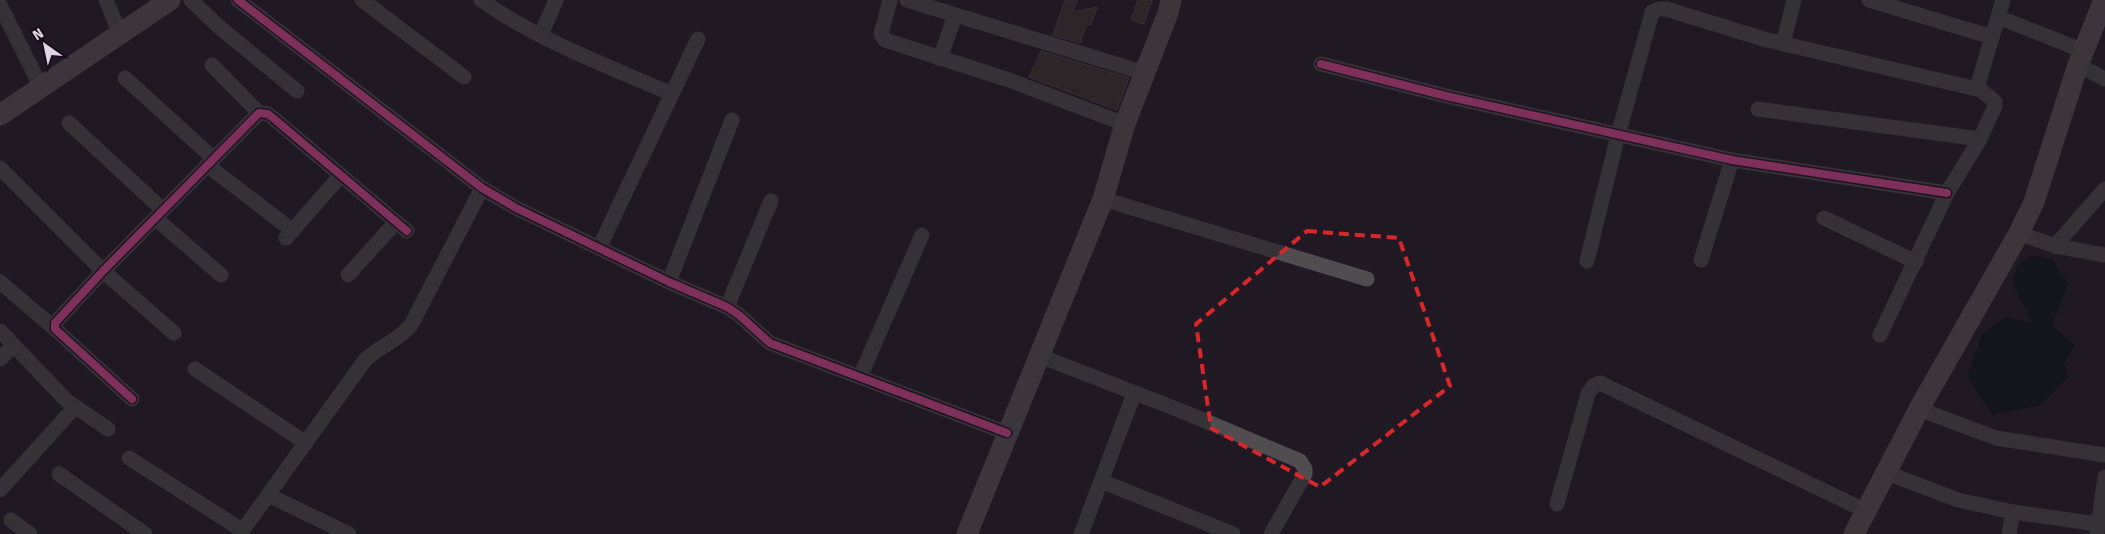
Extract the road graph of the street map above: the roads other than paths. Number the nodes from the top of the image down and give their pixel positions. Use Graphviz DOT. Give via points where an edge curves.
graph roads {
  1 [pos="106,0"];
  2 [pos="170,0"];
  3 [pos="191,0"];
  4 [pos="238,0"];
  5 [pos="362,0"];
  6 [pos="481,0"];
  7 [pos="556,0"];
  8 [pos="890,0"];
  9 [pos="907,0"];
  10 [pos="1171,0"];
  11 [pos="1794,0"];
  12 [pos="1869,0"];
  13 [pos="2003,0"];
  14 [pos="2104,0"];
  15 [pos="0,5"];
  16 [pos="955,15"];
  17 [pos="1998,17"];
  18 [pos="120,34"];
  19 [pos="541,35"];
  20 [pos="1992,37"];
  21 [pos="698,39"];
  22 [pos="1783,44"];
  23 [pos="2081,58"];
  24 [pos="940,59"];
  25 [pos="1321,64"];
  26 [pos="212,65"];
  27 [pos="1145,72"];
  28 [pos="464,77"];
  29 [pos="125,78"];
  30 [pos="2105,79"];
  31 [pos="41,86"];
  32 [pos="1981,90"];
  33 [pos="297,91"];
  34 [pos="672,94"];
  35 [pos="1758,109"];
  36 [pos="259,113"];
  37 [pos="0,115"];
  38 [pos="732,120"];
  39 [pos="69,123"];
  40 [pos="1125,124"];
  41 [pos="1618,135"];
  42 [pos="1980,139"];
  43 [pos="1732,160"];
  44 [pos="210,162"];
  45 [pos="0,168"];
  46 [pos="341,176"];
  47 [pos="482,188"];
  48 [pos="2105,189"];
  49 [pos="1947,193"];
  50 [pos="1102,199"];
  51 [pos="771,201"];
  52 [pos="159,214"];
  53 [pos="1824,218"];
  54 [pos="2019,233"];
  55 [pos="922,235"];
  56 [pos="2054,246"];
  57 [pos="599,248"];
  58 [pos="2105,255"];
  59 [pos="1701,260"];
  60 [pos="1587,261"];
  61 [pos="1916,262"];
  62 [pos="103,271"];
  63 [pos="221,275"];
  64 [pos="348,275"];
  65 [pos="1367,279"];
  66 [pos="0,282"];
  67 [pos="669,282"];
  68 [pos="727,308"];
  69 [pos="55,330"];
  70 [pos="0,331"];
  71 [pos="174,333"];
  72 [pos="1880,335"];
  73 [pos="14,345"];
  74 [pos="1040,356"];
  75 [pos="0,359"];
  76 [pos="195,369"];
  77 [pos="860,377"];
  78 [pos="1134,394"];
  79 [pos="132,399"];
  80 [pos="75,407"];
  81 [pos="1919,409"];
  82 [pos="108,429"];
  83 [pos="1007,434"];
  84 [pos="306,443"];
  85 [pos="2105,455"];
  86 [pos="129,458"];
  87 [pos="1886,473"];
  88 [pos="59,474"];
  89 [pos="2105,477"];
  90 [pos="1102,481"];
  91 [pos="2105,489"];
  92 [pos="0,490"];
  93 [pos="268,495"];
  94 [pos="1558,504"];
  95 [pos="1866,511"];
  96 [pos="2013,512"];
  97 [pos="11,520"];
  98 [pos="2097,529"];
  99 [pos="241,532"];
  100 [pos="30,534"];
  101 [pos="145,534"];
  102 [pos="349,534"];
  103 [pos="967,534"];
  104 [pos="1081,534"];
  105 [pos="1233,534"];
  106 [pos="1271,534"];
  107 [pos="1854,534"];
  108 [pos="2009,534"];
  1 -- 18 [label="street"];
  2 -- 18 [label="street"];
  3 -- 33 [label="street"];
  4 -- 47 [label="street"];
  5 -- 28 [label="street"];
  6 -- 19 [label="street"];
  7 -- 19 [label="street"];
  8 -- 24 [label="street" via="881,34 883,38"];
  9 -- 16 [label="street"];
  10 -- 27 [label="street"];
  11 -- 22 [label="street"];
  12 -- 20 [label="street"];
  13 -- 17 [label="street"];
  14 -- 23 [label="street"];
  15 -- 31 [label="street"];
  16 -- 24 [label="street"];
  16 -- 27 [label="street"];
  17 -- 20 [label="street"];
  17 -- 23 [label="street"];
  18 -- 31 [label="street"];
  19 -- 34 [label="street"];
  20 -- 32 [label="street" via="1978,84"];
  21 -- 34 [label="street"];
  22 -- 32 [label="street"];
  22 -- 41 [label="street" via="1666,9 1652,12"];
  23 -- 30 [label="street"];
  23 -- 54 [label="street" via="2034,202"];
  24 -- 40 [label="street" via="1009,80"];
  25 -- 41 [label="street"];
  26 -- 36 [label="street"];
  27 -- 40 [label="street"];
  29 -- 44 [label="street"];
  31 -- 37 [label="street"];
  32 -- 42 [label="street" via="1992,98 1996,106"];
  34 -- 57 [label="street"];
  35 -- 42 [label="street"];
  36 -- 44 [label="street"];
  36 -- 46 [label="street" via="268,114"];
  38 -- 67 [label="street"];
  39 -- 52 [label="street"];
  40 -- 50 [label="street"];
  41 -- 43 [label="street"];
  41 -- 60 [label="street"];
  42 -- 49 [label="street"];
  43 -- 49 [label="street"];
  43 -- 59 [label="street"];
  44 -- 46 [label="street" via="289,234"];
  44 -- 52 [label="street"];
  45 -- 62 [label="street"];
  46 -- 64 [label="street" via="401,227"];
  47 -- 57 [label="street"];
  47 -- 84 [label="street" via="412,325 403,336 365,360"];
  48 -- 56 [label="street"];
  49 -- 61 [label="street"];
  50 -- 65 [label="street"];
  50 -- 74 [label="street"];
  51 -- 68 [label="street"];
  52 -- 62 [label="street"];
  52 -- 63 [label="street"];
  53 -- 61 [label="street"];
  54 -- 56 [label="street"];
  54 -- 81 [label="street"];
  55 -- 77 [label="street"];
  56 -- 58 [label="street"];
  57 -- 67 [label="street"];
  61 -- 72 [label="street"];
  62 -- 69 [label="street" via="55,323"];
  62 -- 71 [label="street"];
  66 -- 69 [label="street"];
  67 -- 68 [label="street"];
  68 -- 77 [label="street" via="739,314 770,343"];
  69 -- 79 [label="street"];
  70 -- 73 [label="street"];
  73 -- 75 [label="street"];
  73 -- 80 [label="street"];
  74 -- 78 [label="street"];
  74 -- 83 [label="street"];
  76 -- 84 [label="street"];
  77 -- 83 [label="street"];
  78 -- 90 [label="street"];
  78 -- 106 [label="street" via="1300,460 1305,474"];
  80 -- 82 [label="street"];
  80 -- 92 [label="street"];
  81 -- 85 [label="street" via="1996,438"];
  81 -- 87 [label="street"];
  83 -- 103 [label="street"];
  84 -- 93 [label="street"];
  86 -- 99 [label="street"];
  87 -- 95 [label="street"];
  87 -- 96 [label="street" via="1958,500"];
  88 -- 101 [label="street"];
  89 -- 91 [label="street"];
  90 -- 104 [label="street"];
  90 -- 105 [label="street"];
  91 -- 98 [label="street"];
  93 -- 99 [label="street"];
  93 -- 102 [label="street"];
  94 -- 95 [label="street" via="1588,394 1593,386 1600,383"];
  95 -- 107 [label="street"];
  96 -- 98 [label="street"];
  96 -- 108 [label="street"];
  97 -- 100 [label="street"];
}
